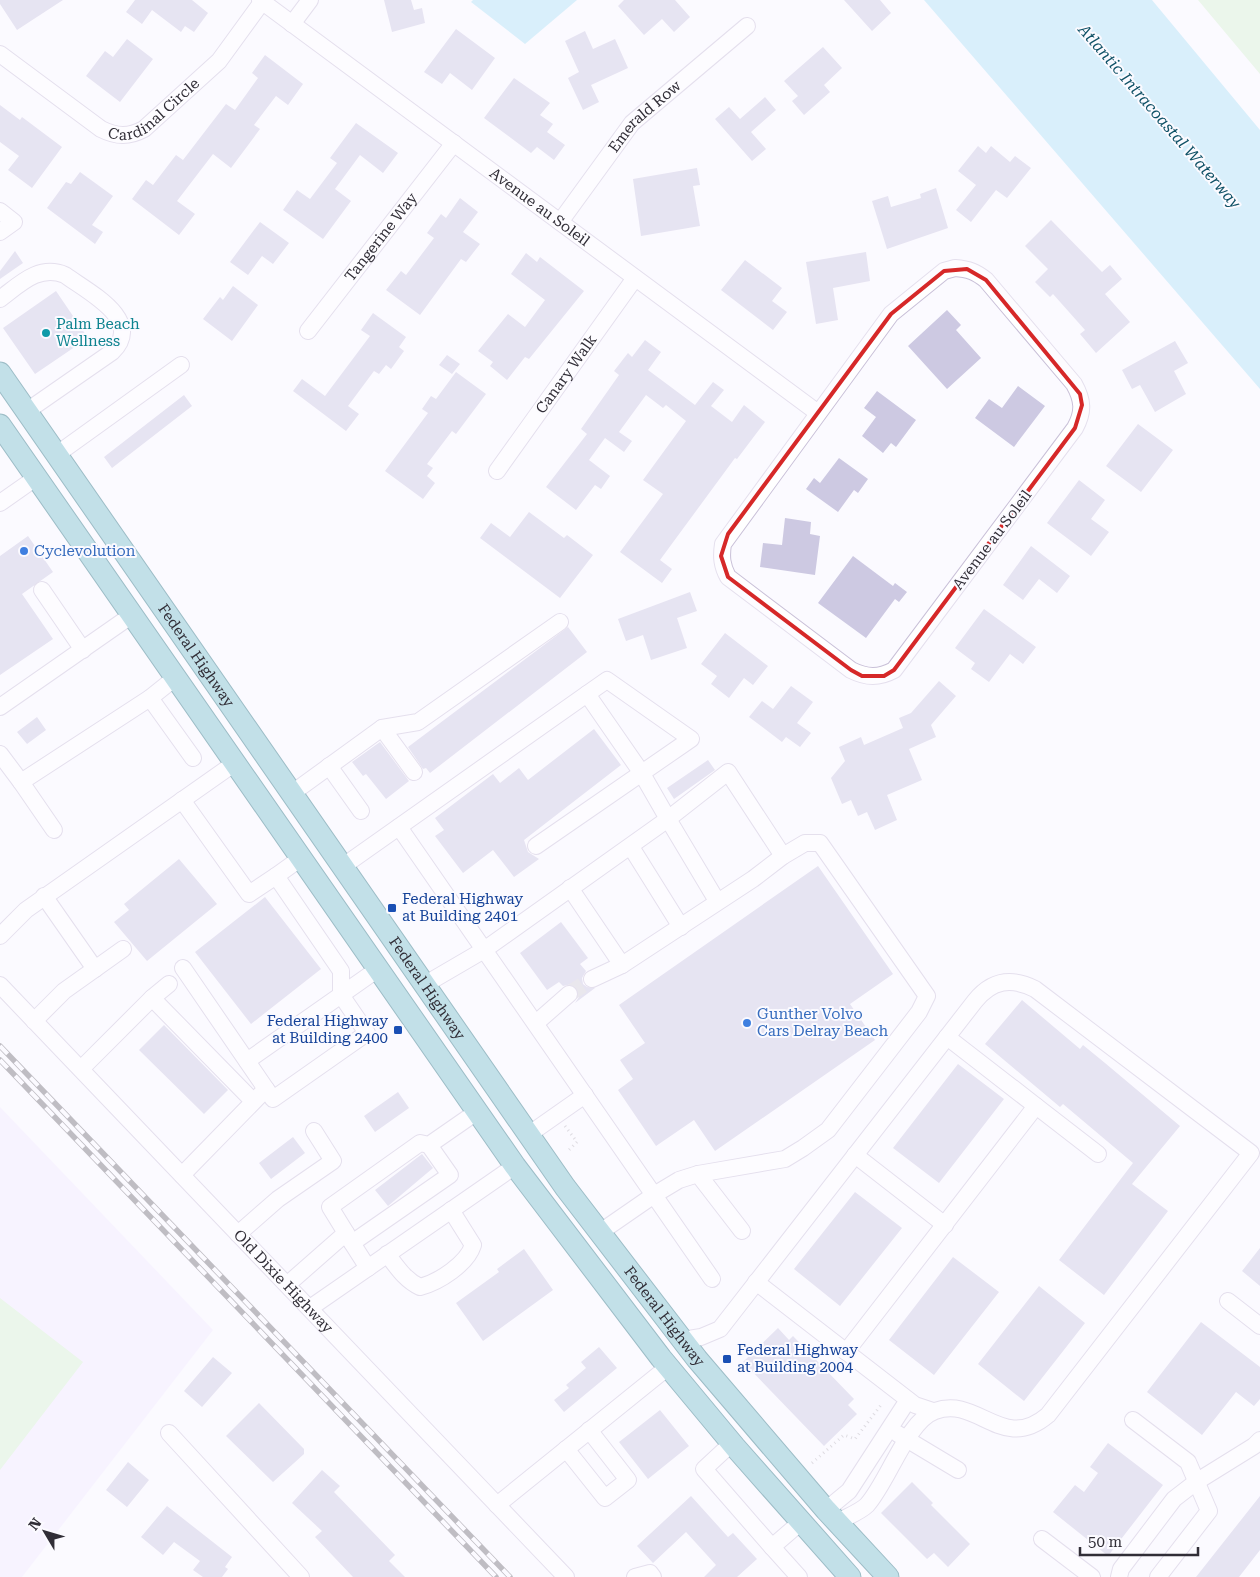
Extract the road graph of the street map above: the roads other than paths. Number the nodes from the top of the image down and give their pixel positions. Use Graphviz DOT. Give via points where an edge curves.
graph roads {
  1 [pos="310,0"];
  2 [pos="261,1"];
  3 [pos="292,24"];
  4 [pos="747,26"];
  5 [pos="0,54"];
  6 [pos="454,143"];
  7 [pos="0,211"];
  8 [pos="560,222"];
  9 [pos="0,232"];
  10 [pos="635,278"];
  11 [pos="0,299"];
  12 [pos="308,332"];
  13 [pos="181,365"];
  14 [pos="0,373"];
  15 [pos="0,401"];
  16 [pos="27,411"];
  17 [pos="818,413"];
  18 [pos="5,432"];
  19 [pos="56,455"];
  20 [pos="497,471"];
  21 [pos="37,478"];
  22 [pos="0,503"];
  23 [pos="42,590"];
  24 [pos="132,615"];
  25 [pos="560,622"];
  26 [pos="83,650"];
  27 [pos="175,678"];
  28 [pos="587,694"];
  29 [pos="150,698"];
  30 [pos="0,707"];
  31 [pos="382,728"];
  32 [pos="0,754"];
  33 [pos="193,758"];
  34 [pos="235,763"];
  35 [pos="329,766"];
  36 [pos="414,772"];
  37 [pos="641,772"];
  38 [pos="21,782"];
  39 [pos="291,794"];
  40 [pos="182,800"];
  41 [pos="361,811"];
  42 [pos="668,819"];
  43 [pos="399,827"];
  44 [pos="54,830"];
  45 [pos="536,846"];
  46 [pos="631,846"];
  47 [pos="783,856"];
  48 [pos="301,858"];
  49 [pos="342,867"];
  50 [pos="276,876"];
  51 [pos="570,888"];
  52 [pos="44,896"];
  53 [pos="717,901"];
  54 [pos="681,927"];
  55 [pos="0,936"];
  56 [pos="123,949"];
  57 [pos="484,950"];
  58 [pos="622,965"];
  59 [pos="183,968"];
  60 [pos="95,969"];
  61 [pos="378,969"];
  62 [pos="592,979"];
  63 [pos="169,984"];
  64 [pos="0,985"];
  65 [pos="424,985"];
  66 [pos="569,994"];
  67 [pos="342,995"];
  68 [pos="152,998"];
  69 [pos="34,1021"];
  70 [pos="536,1023"];
  71 [pos="947,1037"];
  72 [pos="441,1058"];
  73 [pos="247,1061"];
  74 [pos="81,1069"];
  75 [pos="266,1088"];
  76 [pos="585,1095"];
  77 [pos="253,1101"];
  78 [pos="1036,1106"];
  79 [pos="478,1111"];
  80 [pos="314,1131"];
  81 [pos="528,1135"];
  82 [pos="429,1145"];
  83 [pos="1098,1154"];
  84 [pos="855,1155"];
  85 [pos="515,1166"];
  86 [pos="698,1174"];
  87 [pos="182,1175"];
  88 [pos="564,1187"];
  89 [pos="654,1195"];
  90 [pos="451,1210"];
  91 [pos="945,1225"];
  92 [pos="742,1231"];
  93 [pos="599,1233"];
  94 [pos="238,1234"];
  95 [pos="349,1238"];
  96 [pos="387,1254"];
  97 [pos="368,1268"];
  98 [pos="712,1279"];
  99 [pos="756,1282"];
  100 [pos="288,1284"];
  101 [pos="1228,1301"];
  102 [pos="310,1308"];
  103 [pos="1260,1326"];
  104 [pos="683,1340"];
  105 [pos="846,1352"];
  106 [pos="668,1367"];
  107 [pos="908,1400"];
  108 [pos="933,1411"];
  109 [pos="1133,1420"];
  110 [pos="890,1429"];
  111 [pos="589,1430"];
  112 [pos="169,1433"];
  113 [pos="908,1440"];
  114 [pos="1260,1440"];
  115 [pos="733,1445"];
  116 [pos="566,1449"];
  117 [pos="958,1470"];
  118 [pos="1196,1482"];
  119 [pos="497,1505"];
  120 [pos="832,1516"];
  121 [pos="800,1522"];
  122 [pos="1042,1539"];
  123 [pos="820,1543"];
  124 [pos="772,1547"];
  125 [pos="301,1577"];
  126 [pos="566,1577"];
  127 [pos="635,1577"];
  128 [pos="653,1577"];
  129 [pos="799,1577"];
  130 [pos="850,1577"];
  131 [pos="871,1577"];
  132 [pos="888,1577"];
  133 [pos="1092,1577"];
  134 [pos="1119,1577"];
  135 [pos="1158,1577"];
  1 -- 3 [label="street"];
  2 -- 3 [label="street, Avenue au Soleil"];
  2 -- 5 [label="street, Cardinal Circle" via="219,61 144,129 134,134 123,136 102,129"];
  3 -- 6 [label="street, Avenue au Soleil"];
  4 -- 8 [label="street, Emerald Row" via="632,123"];
  6 -- 8 [label="street, Avenue au Soleil"];
  6 -- 12 [label="street, Tangerine Way"];
  7 -- 9 [label="street" via="14,222"];
  8 -- 10 [label="street, Avenue au Soleil"];
  10 -- 17 [label="street, Avenue au Soleil"];
  10 -- 20 [label="street, Canary Walk"];
  11 -- 16 [label="street" via="37,273 56,271 118,317 123,331 118,346"];
  13 -- 19 [label="street"];
  14 -- 16 [label="main road, Federal Highway"];
  15 -- 16 [label="main road"];
  16 -- 19 [label="main road, Federal Highway"];
  17 -- 17 [label="street, Avenue au Soleil" via="891,314 944,271 956,268 972,271 986,280 1080,394 1082,412 1075,428 894,670 884,676 862,676 851,670 728,577 723,567 721,556 728,534"];
  18 -- 19 [label="main road"];
  18 -- 21 [label="main road, Federal Highway"];
  19 -- 39 [label="main road, Federal Highway"];
  21 -- 22 [label="street"];
  21 -- 24 [label="main road, Federal Highway"];
  23 -- 26 [label="street"];
  24 -- 26 [label="street"];
  24 -- 27 [label="main road, Federal Highway"];
  25 -- 31 [label="street" via="418,722"];
  26 -- 30 [label="street"];
  27 -- 29 [label="street"];
  27 -- 34 [label="main road, Federal Highway"];
  28 -- 37 [label="street"];
  28 -- 37 [label="street" via="607,680 691,739"];
  28 -- 43 [label="street"];
  29 -- 33 [label="street"];
  29 -- 38 [label="street"];
  31 -- 35 [label="street"];
  31 -- 36 [label="street"];
  32 -- 38 [label="street"];
  34 -- 40 [label="street"];
  34 -- 48 [label="main road, Federal Highway"];
  35 -- 39 [label="street"];
  35 -- 41 [label="street"];
  37 -- 42 [label="street"];
  37 -- 45 [label="street"];
  38 -- 44 [label="street"];
  39 -- 49 [label="main road, Federal Highway"];
  40 -- 50 [label="street" via="249,894"];
  40 -- 52 [label="street"];
  42 -- 46 [label="street"];
  42 -- 47 [label="street" via="728,772"];
  42 -- 53 [label="street"];
  43 -- 49 [label="street"];
  43 -- 57 [label="street"];
  46 -- 51 [label="street"];
  46 -- 54 [label="street"];
  47 -- 53 [label="street"];
  47 -- 86 [label="street" via="805,843 820,843 927,996 925,1004 828,1130 785,1159"];
  48 -- 50 [label="street"];
  48 -- 61 [label="main road, Federal Highway"];
  49 -- 65 [label="main road, Federal Highway"];
  50 -- 67 [label="street" via="341,971"];
  51 -- 57 [label="street"];
  51 -- 58 [label="street"];
  52 -- 55 [label="street"];
  52 -- 60 [label="street"];
  53 -- 54 [label="street"];
  54 -- 58 [label="street"];
  56 -- 60 [label="street"];
  57 -- 65 [label="street"];
  57 -- 70 [label="street"];
  58 -- 62 [label="street"];
  59 -- 73 [label="street"];
  60 -- 69 [label="street" via="64,992"];
  61 -- 67 [label="street"];
  61 -- 72 [label="main road, Federal Highway"];
  63 -- 68 [label="street"];
  64 -- 69 [label="street, Old Dixie Highway"];
  65 -- 81 [label="main road, Federal Highway"];
  66 -- 70 [label="street"];
  67 -- 73 [label="street"];
  67 -- 75 [label="street" via="367,1033 273,1098"];
  68 -- 74 [label="street"];
  68 -- 77 [label="street"];
  69 -- 74 [label="street, Old Dixie Highway"];
  70 -- 76 [label="street"];
  71 -- 78 [label="street"];
  71 -- 84 [label="street"];
  71 -- 108 [label="street" via="984,990 996,983 1023,983 1251,1153 1038,1424 1025,1429 1011,1429 970,1412 947,1407"];
  72 -- 79 [label="main road, Federal Highway"];
  72 -- 81 [label="main road" via="463,1074 502,1127 516,1134"];
  73 -- 75 [label="street"];
  74 -- 87 [label="street, Old Dixie Highway"];
  75 -- 77 [label="street"];
  76 -- 81 [label="street"];
  76 -- 89 [label="street"];
  77 -- 87 [label="street"];
  78 -- 83 [label="street"];
  78 -- 91 [label="street"];
  79 -- 82 [label="street"];
  79 -- 85 [label="main road, Federal Highway"];
  80 -- 94 [label="street" via="333,1161 278,1199"];
  81 -- 88 [label="main road, Federal Highway"];
  82 -- 95 [label="street" via="450,1175"];
  82 -- 95 [label="street" via="420,1142 330,1207"];
  84 -- 91 [label="street"];
  84 -- 99 [label="street"];
  85 -- 88 [label="main road" via="536,1170"];
  85 -- 90 [label="street"];
  85 -- 106 [label="main road, Federal Highway"];
  86 -- 89 [label="street"];
  86 -- 92 [label="street"];
  87 -- 94 [label="street, Old Dixie Highway"];
  88 -- 93 [label="main road, Federal Highway"];
  89 -- 93 [label="street"];
  89 -- 98 [label="street"];
  90 -- 96 [label="street"];
  90 -- 96 [label="street" via="472,1245 470,1254 429,1285 420,1287 412,1283"];
  91 -- 105 [label="street"];
  93 -- 104 [label="main road, Federal Highway"];
  94 -- 100 [label="street, Old Dixie Highway"];
  95 -- 97 [label="street"];
  95 -- 100 [label="street"];
  96 -- 97 [label="street"];
  97 -- 102 [label="street"];
  99 -- 104 [label="street" via="720,1329"];
  99 -- 105 [label="street"];
  100 -- 102 [label="street, Old Dixie Highway"];
  101 -- 103 [label="street"];
  102 -- 119 [label="street, Old Dixie Highway"];
  104 -- 120 [label="main road, Federal Highway"];
  105 -- 107 [label="street"];
  106 -- 111 [label="street"];
  106 -- 115 [label="main road, Federal Highway"];
  107 -- 108 [label="street"];
  107 -- 110 [label="street"];
  108 -- 113 [label="street" via="919,1422"];
  109 -- 118 [label="street" via="1188,1462"];
  110 -- 113 [label="street"];
  110 -- 120 [label="street"];
  111 -- 116 [label="street"];
  111 -- 116 [label="street" via="628,1480 605,1498"];
  112 -- 125 [label="street"];
  113 -- 117 [label="street"];
  113 -- 120 [label="street" via="866,1506"];
  114 -- 118 [label="street"];
  115 -- 120 [label="main road" via="759,1460 806,1512"];
  115 -- 121 [label="main road, Federal Highway"];
  115 -- 124 [label="street" via="704,1469"];
  116 -- 119 [label="street"];
  118 -- 134 [label="street" via="1174,1498 1121,1568"];
  118 -- 135 [label="street" via="1209,1511"];
  119 -- 126 [label="street, Old Dixie Highway"];
  120 -- 132 [label="main road, Federal Highway"];
  121 -- 123 [label="main road, Federal Highway"];
  121 -- 124 [label="street"];
  122 -- 133 [label="street"];
  123 -- 130 [label="main road, Federal Highway"];
  123 -- 131 [label="main road" via="835,1544"];
  124 -- 129 [label="street"];
  127 -- 128 [label="street" via="650,1573"];
}
